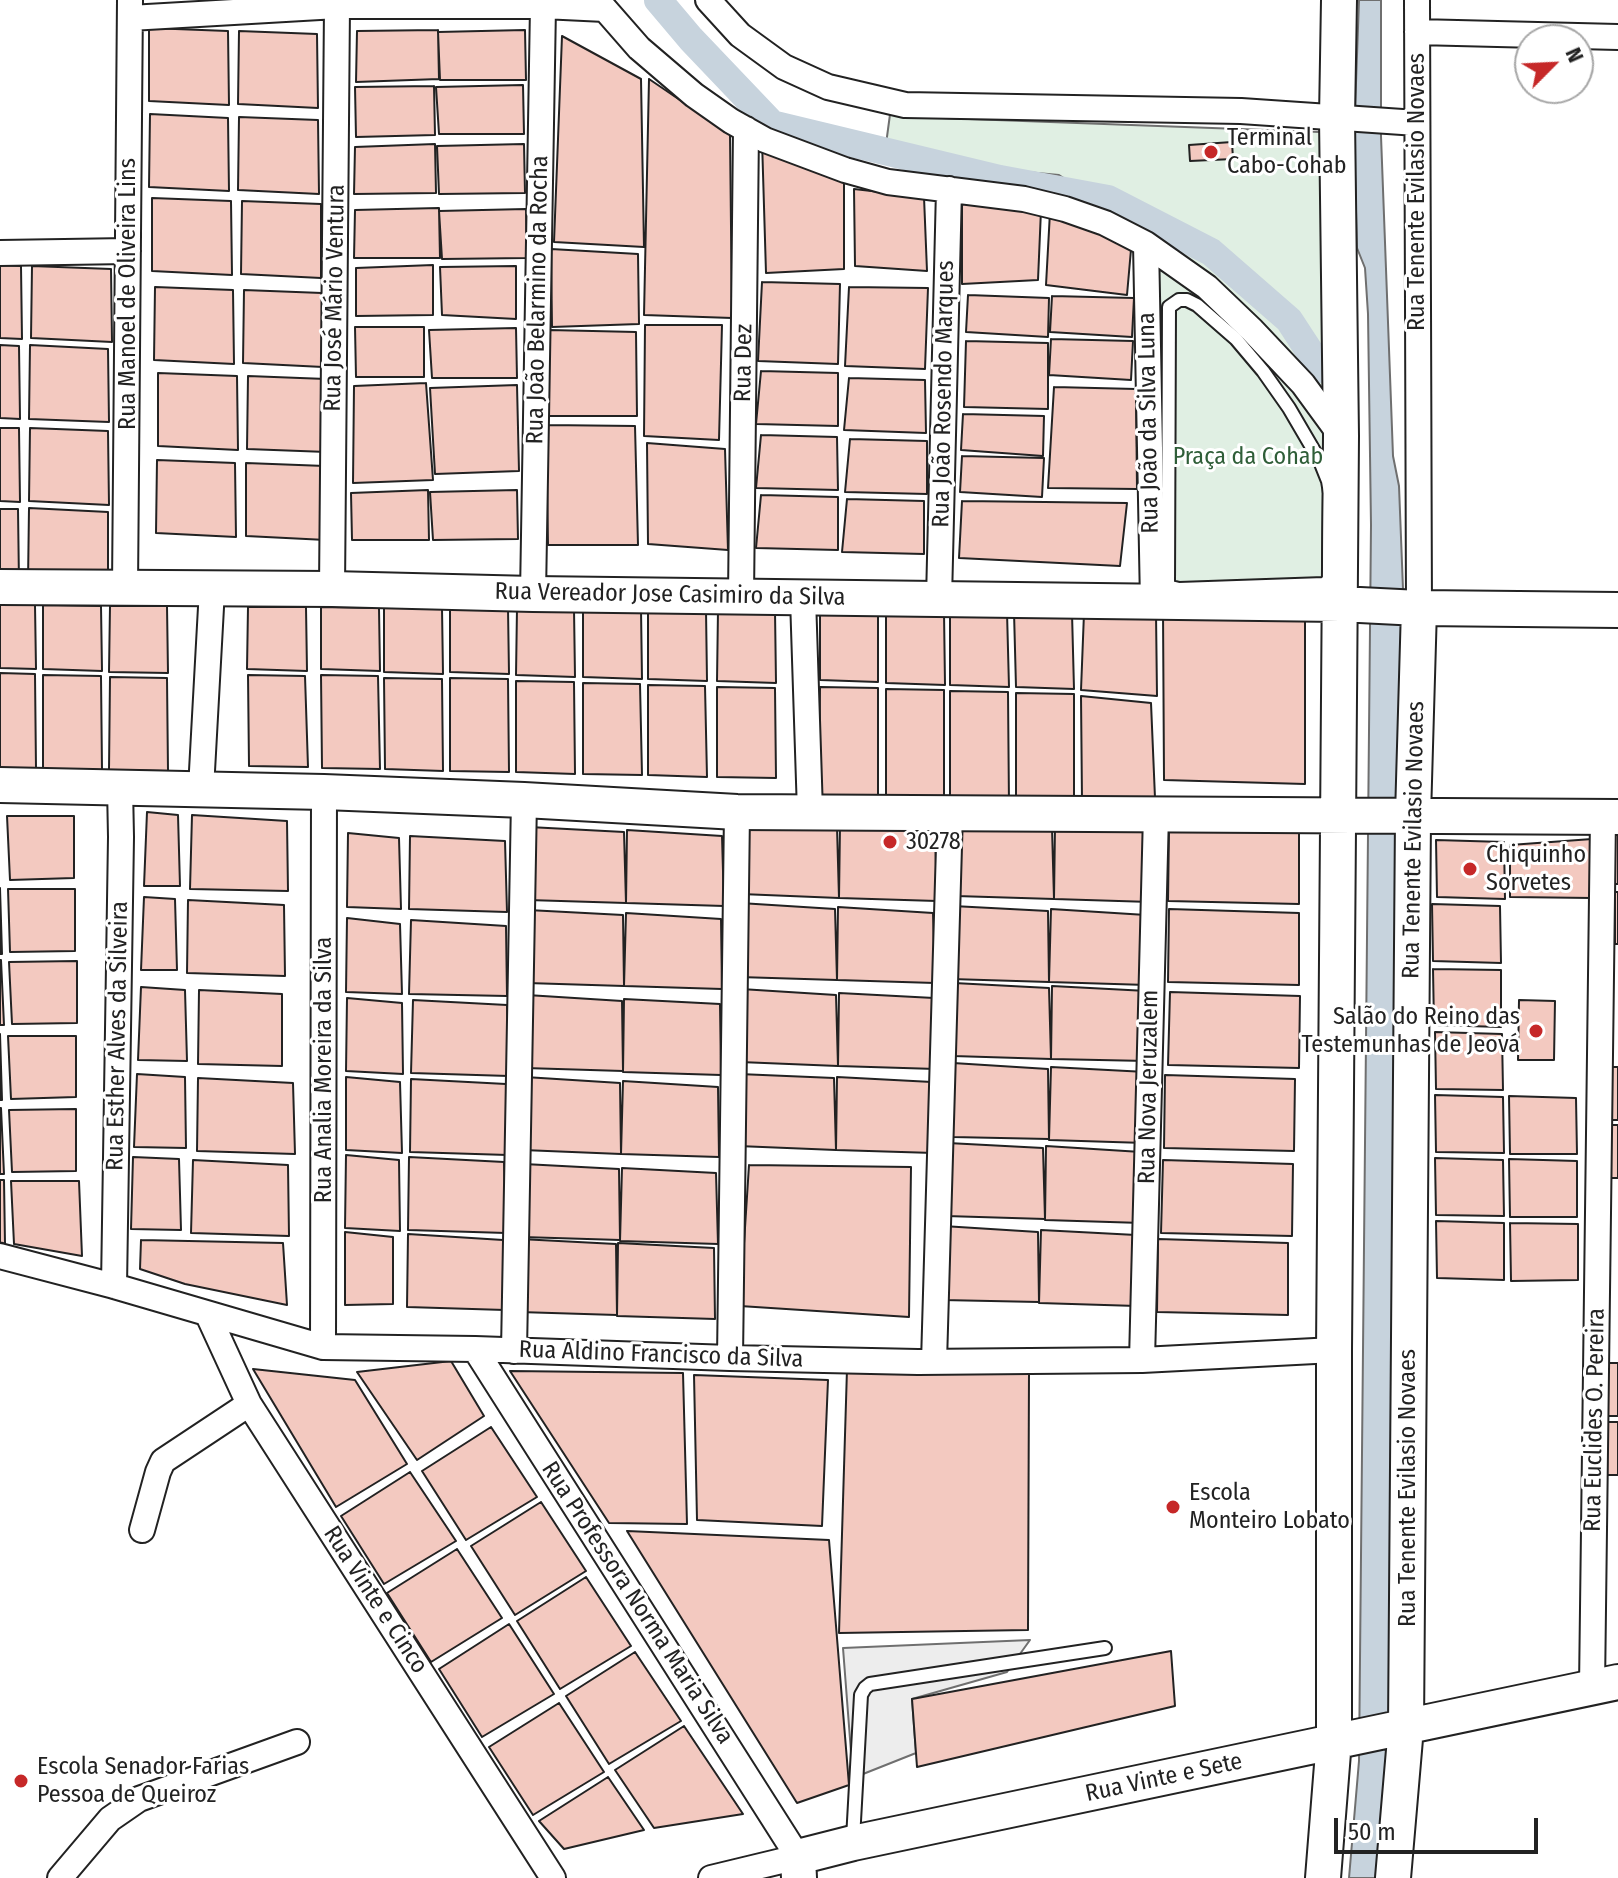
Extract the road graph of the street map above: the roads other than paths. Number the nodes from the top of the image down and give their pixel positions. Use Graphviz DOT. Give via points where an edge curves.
graph roads {
  1 [pos="708,0"];
  2 [pos="1339,0"];
  3 [pos="1417,0"];
  4 [pos="335,3"];
  5 [pos="601,4"];
  6 [pos="543,6"];
  7 [pos="130,9"];
  8 [pos="1417,32"];
  9 [pos="1618,37"];
  10 [pos="1344,118"];
  11 [pos="1417,123"];
  12 [pos="746,129"];
  13 [pos="949,189"];
  14 [pos="1146,244"];
  15 [pos="128,251"];
  16 [pos="0,253"];
  17 [pos="1341,436"];
  18 [pos="0,587"];
  19 [pos="125,588"];
  20 [pos="212,589"];
  21 [pos="332,589"];
  22 [pos="533,594"];
  23 [pos="741,597"];
  24 [pos="803,598"];
  25 [pos="1343,598"];
  26 [pos="939,599"];
  27 [pos="1153,602"];
  28 [pos="1412,608"];
  29 [pos="1618,610"];
  30 [pos="0,785"];
  31 [pos="120,787"];
  32 [pos="201,789"];
  33 [pos="324,792"];
  34 [pos="524,800"];
  35 [pos="737,812"];
  36 [pos="810,812"];
  37 [pos="950,812"];
  38 [pos="1156,814"];
  39 [pos="1352,816"];
  40 [pos="1409,816"];
  41 [pos="1610,817"];
  42 [pos="0,1256"];
  43 [pos="114,1286"];
  44 [pos="208,1315"];
  45 [pos="323,1347"];
  46 [pos="475,1349"];
  47 [pos="1334,1350"];
  48 [pos="514,1351"];
  49 [pos="730,1358"];
  50 [pos="1142,1360"];
  51 [pos="934,1362"];
  52 [pos="249,1404"];
  53 [pos="142,1530"];
  54 [pos="1105,1648"];
  55 [pos="1605,1684"];
  56 [pos="1401,1728"];
  57 [pos="1344,1739"];
  58 [pos="297,1742"];
  59 [pos="853,1843"];
  60 [pos="798,1867"];
  61 [pos="60,1878"];
  62 [pos="553,1878"];
  63 [pos="711,1878"];
  64 [pos="1323,1878"];
  65 [pos="1393,1878"];
  1 -- 10 [label="street" via="740,35 784,67 828,87 905,105"];
  2 -- 10 [label="street"];
  3 -- 8 [label="street, Rua Tenente Evilasio Novaes"];
  4 -- 6 [label="street"];
  4 -- 7 [label="street"];
  4 -- 21 [label="street, Rua José Mário Ventura"];
  5 -- 6 [label="street"];
  5 -- 12 [label="street" via="639,48 694,95"];
  6 -- 22 [label="street, Rua João Belarmino da Rocha"];
  7 -- 15 [label="street, Rua Manoel de Oliveira Lins"];
  8 -- 9 [label="street"];
  8 -- 11 [label="street, Rua Tenente Evilasio Novaes"];
  10 -- 11 [label="street"];
  10 -- 17 [label="street"];
  11 -- 28 [label="street, Rua Tenente Evilasio Novaes"];
  12 -- 13 [label="street" via="845,170 888,182"];
  12 -- 23 [label="street, Rua Dez"];
  13 -- 14 [label="street" via="1065,209"];
  13 -- 26 [label="street, Rua João Rosendo Marques"];
  14 -- 17 [label="street" via="1207,287 1252,330 1303,384"];
  14 -- 27 [label="street, Rua João da Silva Luna"];
  15 -- 16 [label="street"];
  15 -- 19 [label="street, Rua Manoel de Oliveira Lins"];
  17 -- 25 [label="street"];
  18 -- 19 [label="street, Rua Vereador Jose Casimiro da Silva"];
  19 -- 20 [label="street, Rua Vereador Jose Casimiro da Silva"];
  20 -- 21 [label="street, Rua Vereador Jose Casimiro da Silva"];
  20 -- 32 [label="street"];
  21 -- 22 [label="street, Rua Vereador Jose Casimiro da Silva"];
  22 -- 23 [label="street, Rua Vereador Jose Casimiro da Silva"];
  23 -- 24 [label="street, Rua Vereador Jose Casimiro da Silva"];
  24 -- 26 [label="street, Rua Vereador Jose Casimiro da Silva"];
  24 -- 36 [label="street"];
  25 -- 25 [label="lane" via="1329,577 1330,493 1320,461 1289,408 1236,339 1197,305 1187,300 1173,303 1168,584 1179,589 1321,586"];
  25 -- 27 [label="street, Rua Vereador Jose Casimiro da Silva"];
  25 -- 28 [label="street, Rua Vereador Jose Casimiro da Silva"];
  25 -- 39 [label="street"];
  26 -- 27 [label="street, Rua Vereador Jose Casimiro da Silva"];
  28 -- 29 [label="street, Rua Vereador Jose Casimiro da Silva"];
  28 -- 40 [label="street, Rua Tenente Evilasio Novaes"];
  30 -- 31 [label="street"];
  31 -- 32 [label="street"];
  31 -- 43 [label="street, Rua Esther Alves da Silveira"];
  32 -- 33 [label="street"];
  33 -- 34 [label="street"];
  33 -- 45 [label="street, Rua Analia Moreira da Silva"];
  34 -- 35 [label="street"];
  34 -- 48 [label="street"];
  35 -- 36 [label="street"];
  35 -- 49 [label="street"];
  36 -- 37 [label="street"];
  37 -- 38 [label="street"];
  37 -- 51 [label="street"];
  38 -- 39 [label="street"];
  38 -- 50 [label="street, Rua Nova Jeruzalem"];
  39 -- 40 [label="street"];
  39 -- 47 [label="street"];
  40 -- 41 [label="street"];
  40 -- 56 [label="street, Rua Tenente Evilasio Novaes"];
  41 -- 55 [label="street, Rua Euclides O. Pereira"];
  42 -- 43 [label="street, Rua Aldino Francisco da Silva"];
  43 -- 44 [label="street, Rua Aldino Francisco da Silva"];
  44 -- 45 [label="street, Rua Aldino Francisco da Silva"];
  44 -- 52 [label="street, Rua Vinte e Cinco"];
  45 -- 46 [label="street, Rua Aldino Francisco da Silva"];
  46 -- 48 [label="street, Rua Aldino Francisco da Silva"];
  46 -- 60 [label="street, Rua Professora Norma Maria Silva"];
  47 -- 50 [label="street, Rua Aldino Francisco da Silva"];
  47 -- 57 [label="street"];
  48 -- 49 [label="street, Rua Aldino Francisco da Silva"];
  49 -- 51 [label="street, Rua Aldino Francisco da Silva"];
  50 -- 51 [label="street, Rua Aldino Francisco da Silva"];
  52 -- 53 [label="street" via="163,1461"];
  52 -- 62 [label="street, Rua Vinte e Cinco"];
  54 -- 59 [label="lane" via="870,1684 861,1695"];
  55 -- 56 [label="street, Rua Vinte e Sete"];
  56 -- 57 [label="street, Rua Vinte e Sete"];
  56 -- 65 [label="street, Rua Tenente Evilasio Novaes"];
  57 -- 59 [label="street, Rua Vinte e Sete"];
  57 -- 64 [label="street"];
  58 -- 61 [label="street" via="139,1799 110,1819"];
  59 -- 60 [label="street, Rua Vinte e Sete"];
  60 -- 63 [label="street, Rua Vinte e Sete"];
}
